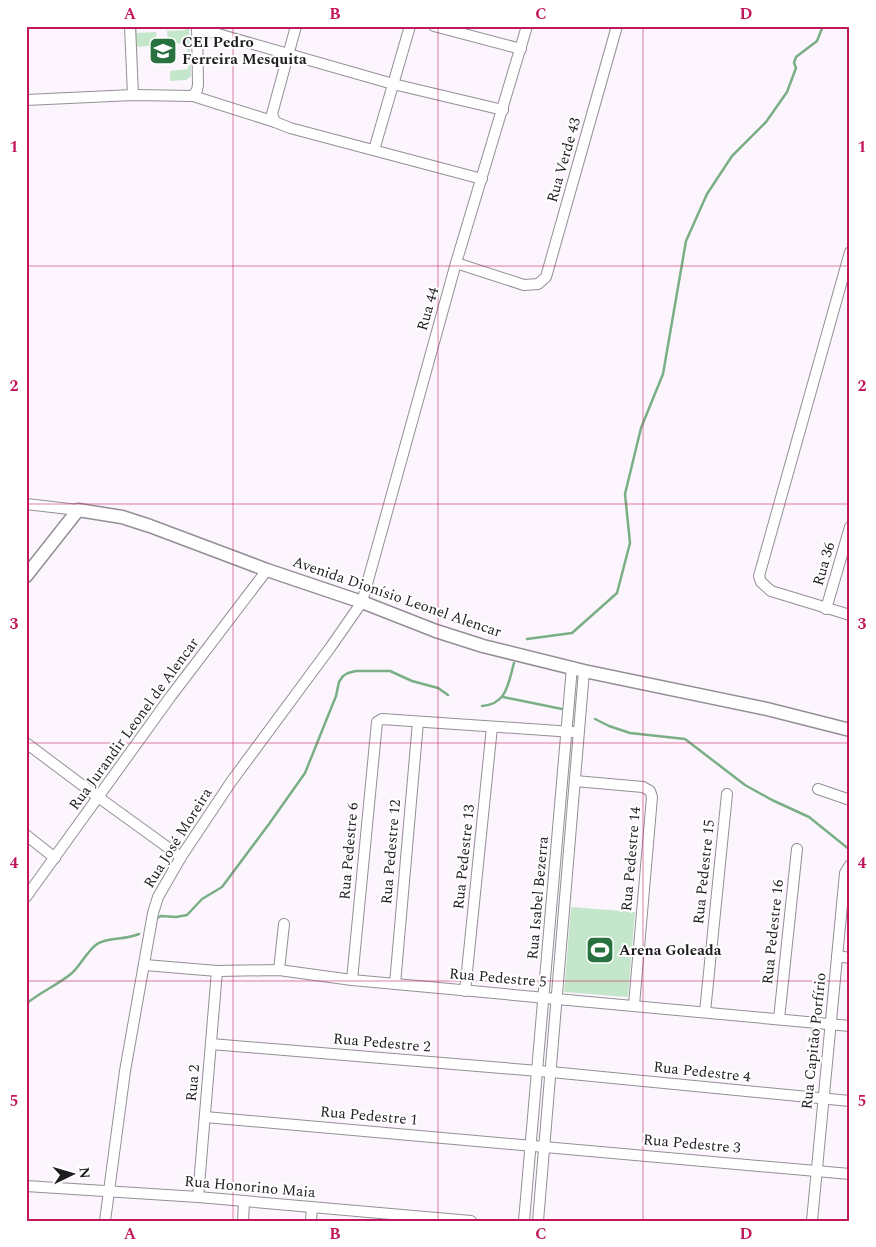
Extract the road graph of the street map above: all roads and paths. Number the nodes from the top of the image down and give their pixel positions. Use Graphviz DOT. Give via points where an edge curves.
graph roads {
  1 [pos="130,26"];
  2 [pos="296,26"];
  3 [pos="410,26"];
  4 [pos="434,26"];
  5 [pos="527,26"];
  6 [pos="617,26"];
  7 [pos="197,27"];
  8 [pos="521,49"];
  9 [pos="288,54"];
  10 [pos="393,84"];
  11 [pos="133,95"];
  12 [pos="193,96"];
  13 [pos="26,100"];
  14 [pos="503,110"];
  15 [pos="276,122"];
  16 [pos="374,150"];
  17 [pos="482,179"];
  18 [pos="850,252"];
  19 [pos="456,263"];
  20 [pos="26,504"];
  21 [pos="78,510"];
  22 [pos="850,527"];
  23 [pos="267,570"];
  24 [pos="26,576"];
  25 [pos="362,602"];
  26 [pos="826,609"];
  27 [pos="850,615"];
  28 [pos="572,667"];
  29 [pos="584,671"];
  30 [pos="418,722"];
  31 [pos="492,727"];
  32 [pos="850,730"];
  33 [pos="567,732"];
  34 [pos="579,733"];
  35 [pos="26,743"];
  36 [pos="575,781"];
  37 [pos="818,789"];
  38 [pos="727,794"];
  39 [pos="98,798"];
  40 [pos="850,800"];
  41 [pos="26,835"];
  42 [pos="797,849"];
  43 [pos="181,857"];
  44 [pos="55,858"];
  45 [pos="850,866"];
  46 [pos="26,897"];
  47 [pos="284,924"];
  48 [pos="837,956"];
  49 [pos="850,958"];
  50 [pos="145,965"];
  51 [pos="279,970"];
  52 [pos="217,971"];
  53 [pos="352,980"];
  54 [pos="395,984"];
  55 [pos="465,990"];
  56 [pos="544,998"];
  57 [pos="558,998"];
  58 [pos="634,1005"];
  59 [pos="705,1012"];
  60 [pos="779,1019"];
  61 [pos="831,1024"];
  62 [pos="850,1026"];
  63 [pos="211,1044"];
  64 [pos="538,1072"];
  65 [pos="551,1072"];
  66 [pos="823,1099"];
  67 [pos="850,1102"];
  68 [pos="205,1117"];
  69 [pos="531,1145"];
  70 [pos="545,1146"];
  71 [pos="816,1171"];
  72 [pos="850,1174"];
  73 [pos="26,1186"];
  74 [pos="108,1191"];
  75 [pos="198,1197"];
  76 [pos="244,1201"];
  77 [pos="312,1208"];
  78 [pos="388,1217"];
  79 [pos="105,1221"];
  80 [pos="243,1221"];
  81 [pos="311,1221"];
  82 [pos="471,1221"];
  83 [pos="524,1221"];
  84 [pos="538,1221"];
  85 [pos="812,1221"];
  1 -- 11 [label="street"];
  2 -- 9 [label="street"];
  3 -- 10 [label="street"];
  4 -- 8 [label="street"];
  5 -- 8 [label="street, Rua 44"];
  6 -- 19 [label="street, Rua Verde 43" via="544,280 524,285"];
  7 -- 9 [label="street"];
  7 -- 12 [label="street" via="198,85"];
  8 -- 14 [label="street, Rua 44"];
  9 -- 10 [label="street"];
  9 -- 15 [label="street" via="272,114"];
  10 -- 14 [label="street"];
  10 -- 16 [label="street"];
  11 -- 12 [label="street"];
  11 -- 13 [label="street"];
  12 -- 15 [label="street"];
  14 -- 17 [label="street, Rua 44"];
  15 -- 16 [label="street"];
  16 -- 17 [label="street"];
  17 -- 19 [label="street, Rua 44"];
  18 -- 26 [label="street" via="759,576 765,587 783,596"];
  19 -- 25 [label="street, Rua 44"];
  20 -- 21 [label="street, Avenida Dionísio Leonel Alencar"];
  21 -- 23 [label="street, Avenida Dionísio Leonel Alencar" via="133,520"];
  21 -- 24 [label="street"];
  22 -- 26 [label="street, Rua 36"];
  23 -- 25 [label="street, Avenida Dionísio Leonel Alencar"];
  23 -- 39 [label="street, Rua Jurandir Leonel de Alencar"];
  25 -- 28 [label="street, Avenida Dionísio Leonel Alencar" via="483,646"];
  25 -- 43 [label="street, Rua José Moreira" via="231,782"];
  26 -- 27 [label="street"];
  28 -- 29 [label="street, Avenida Dionísio Leonel Alencar"];
  28 -- 33 [label="street, Rua Isabel Bezerra"];
  29 -- 32 [label="street, Avenida Dionísio Leonel Alencar" via="767,709"];
  29 -- 34 [label="street, Rua Isabel Bezerra"];
  30 -- 31 [label="street"];
  30 -- 53 [label="street, Rua Pedestre 6" via="382,719 376,724"];
  30 -- 54 [label="street, Rua Pedestre 12"];
  31 -- 33 [label="street"];
  31 -- 55 [label="street, Rua Pedestre 13"];
  33 -- 34 [label="street"];
  33 -- 56 [label="street, Rua Isabel Bezerra"];
  34 -- 36 [label="street, Rua Isabel Bezerra"];
  35 -- 39 [label="street"];
  36 -- 57 [label="street, Rua Isabel Bezerra"];
  36 -- 58 [label="street, Rua Pedestre 14" via="647,788 652,797"];
  37 -- 40 [label="street"];
  38 -- 59 [label="street, Rua Pedestre 15"];
  39 -- 43 [label="street"];
  39 -- 44 [label="street, Rua Jurandir Leonel de Alencar"];
  41 -- 44 [label="street"];
  42 -- 60 [label="street, Rua Pedestre 16"];
  43 -- 50 [label="street, Rua José Moreira" via="158,897"];
  44 -- 46 [label="street, Rua Jurandir Leonel de Alencar"];
  45 -- 48 [label="street, Rua Capitão Porfírio" via="845,873"];
  47 -- 51 [label="street"];
  48 -- 49 [label="street"];
  48 -- 61 [label="street, Rua Capitão Porfírio"];
  50 -- 52 [label="street, Rua Pedestre 5"];
  50 -- 74 [label="street, Rua José Moreira" via="122,1090"];
  51 -- 52 [label="street, Rua Pedestre 5"];
  51 -- 53 [label="street, Rua Pedestre 5"];
  52 -- 63 [label="street, Rua 2"];
  53 -- 54 [label="street, Rua Pedestre 5"];
  54 -- 55 [label="street, Rua Pedestre 5"];
  55 -- 56 [label="street, Rua Pedestre 5"];
  56 -- 57 [label="street, Rua Pedestre 5"];
  56 -- 64 [label="street, Rua Isabel Bezerra"];
  57 -- 58 [label="street, Rua Pedestre 5"];
  57 -- 65 [label="street, Rua Isabel Bezerra"];
  58 -- 59 [label="street, Rua Pedestre 5"];
  59 -- 60 [label="street, Rua Pedestre 5"];
  60 -- 61 [label="street, Rua Pedestre 5"];
  61 -- 62 [label="street, Rua Pedestre 5"];
  61 -- 66 [label="street, Rua Capitão Porfírio"];
  63 -- 64 [label="street, Rua Pedestre 2"];
  63 -- 68 [label="street, Rua 2"];
  64 -- 65 [label="street, Rua Pedestre 2"];
  64 -- 69 [label="street, Rua Isabel Bezerra"];
  65 -- 66 [label="street, Rua Pedestre 4"];
  65 -- 70 [label="street, Rua Isabel Bezerra"];
  66 -- 67 [label="street, Rua Pedestre 4"];
  66 -- 71 [label="street, Rua Capitão Porfírio"];
  68 -- 69 [label="street, Rua Pedestre 1"];
  68 -- 75 [label="street, Rua 2"];
  69 -- 70 [label="street, Rua Pedestre 3"];
  69 -- 83 [label="street, Rua Isabel Bezerra"];
  70 -- 71 [label="street, Rua Pedestre 3"];
  70 -- 84 [label="street, Rua Isabel Bezerra"];
  71 -- 72 [label="street, Rua Pedestre 3"];
  71 -- 85 [label="street, Rua Capitão Porfírio"];
  73 -- 74 [label="street, Rua Honorino Maia"];
  74 -- 75 [label="street, Rua Honorino Maia"];
  74 -- 79 [label="street, Rua José Moreira"];
  75 -- 76 [label="street, Rua Honorino Maia"];
  76 -- 77 [label="street, Rua Honorino Maia"];
  76 -- 80 [label="street"];
  77 -- 78 [label="street, Rua Honorino Maia"];
  77 -- 81 [label="street"];
  78 -- 82 [label="street, Rua Honorino Maia"];
}
